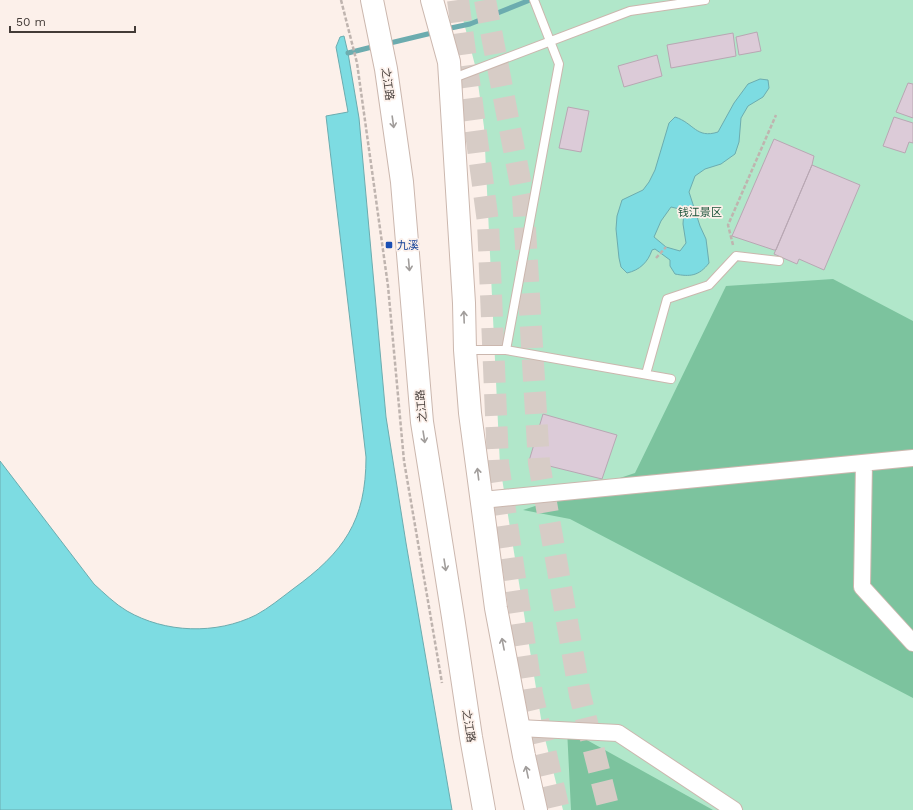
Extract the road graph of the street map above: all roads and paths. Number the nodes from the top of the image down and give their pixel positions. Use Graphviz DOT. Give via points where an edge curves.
graph roads {
  1 [pos="372,0"];
  2 [pos="534,0"];
  3 [pos="705,0"];
  4 [pos="435,10"];
  5 [pos="450,79"];
  6 [pos="776,115"];
  7 [pos="666,247"];
  8 [pos="736,256"];
  9 [pos="656,258"];
  10 [pos="779,261"];
  11 [pos="465,350"];
  12 [pos="506,350"];
  13 [pos="646,374"];
  14 [pos="671,378"];
  15 [pos="913,458"];
  16 [pos="864,463"];
  17 [pos="482,500"];
  18 [pos="913,643"];
  19 [pos="519,728"];
  20 [pos="484,810"];
  21 [pos="536,810"];
  22 [pos="734,810"];
  1 -- 20 [label="main road, 之江路, one-way" via="384,56 402,182 422,422"];
  2 -- 12 [label="lane" via="559,64"];
  3 -- 5 [label="lane" via="630,11"];
  4 -- 5 [label="main road" via="449,62"];
  11 -- 5 [label="main road, one-way"];
  6 -- 8 [label="path" via="728,226"];
  7 -- 9 [label="path"];
  8 -- 10 [label="lane"];
  8 -- 13 [label="lane" via="709,285 667,299"];
  11 -- 12 [label="lane"];
  17 -- 11 [label="main road, one-way" via="470,413"];
  12 -- 13 [label="lane"];
  13 -- 14 [label="lane"];
  15 -- 16 [label="street"];
  16 -- 17 [label="street"];
  16 -- 18 [label="street" via="862,587"];
  19 -- 17 [label="main road, one-way" via="496,608"];
  21 -- 19 [label="main road, one-way"];
  19 -- 22 [label="street" via="618,733"];
}
